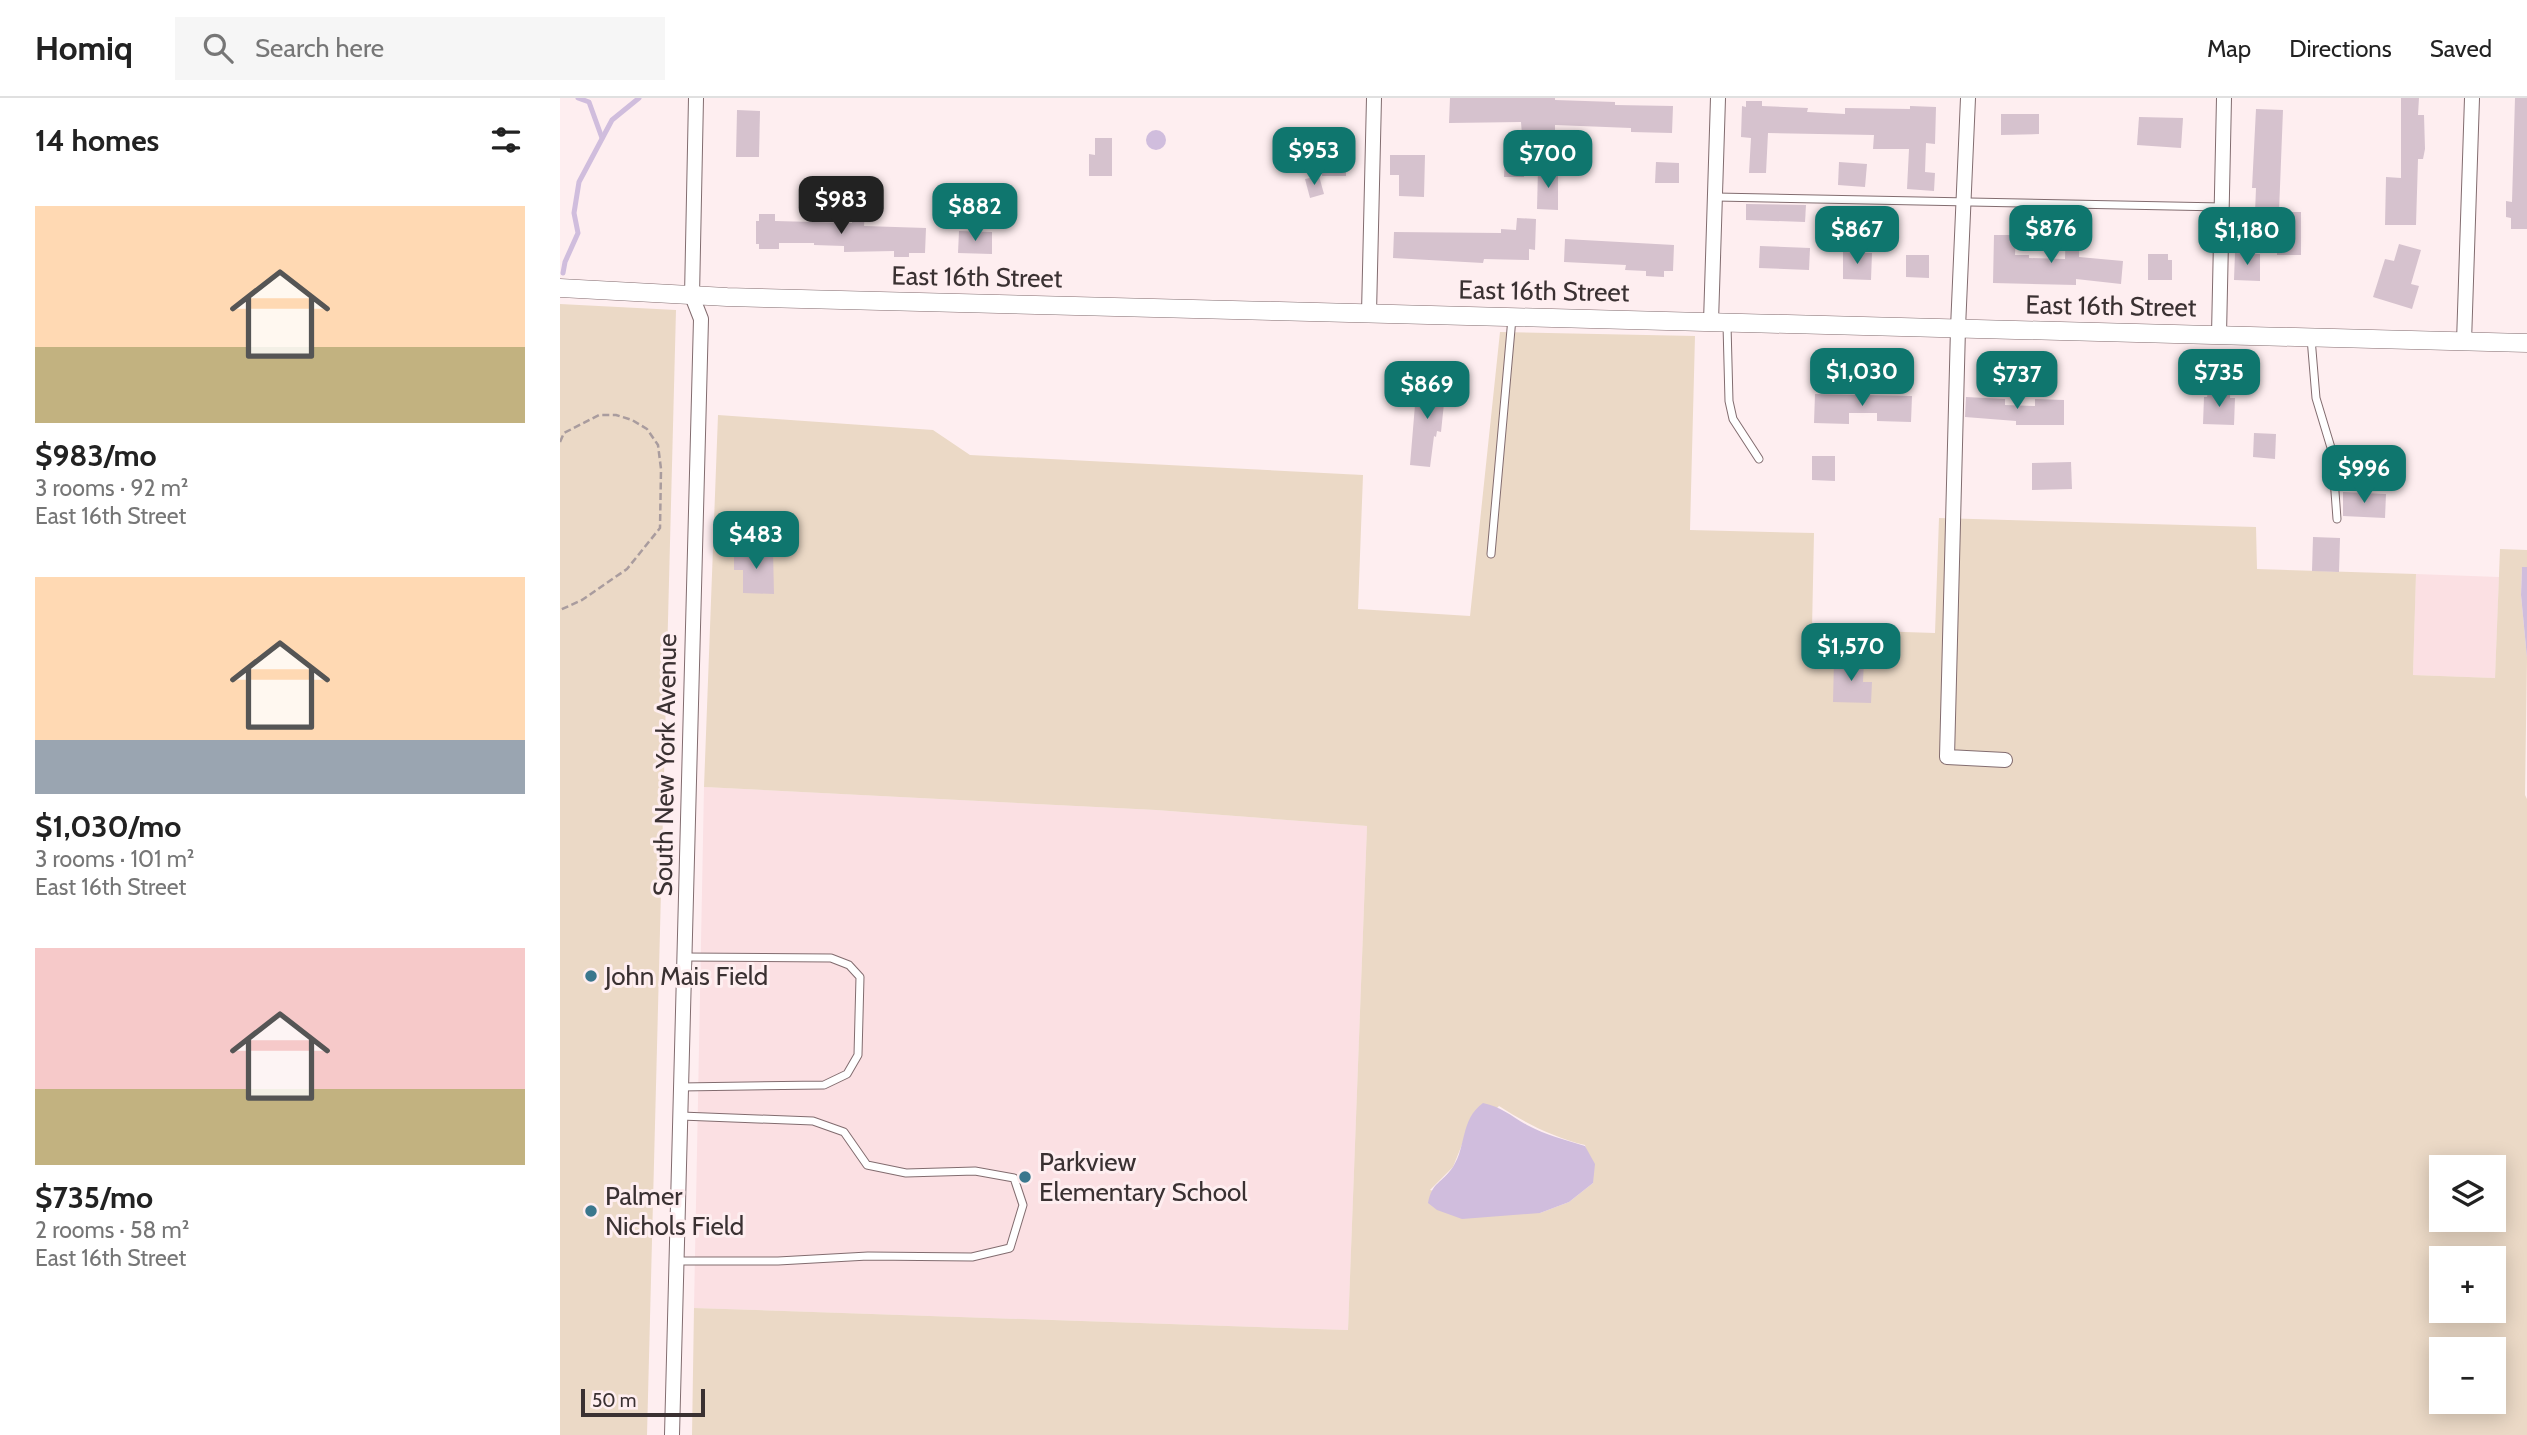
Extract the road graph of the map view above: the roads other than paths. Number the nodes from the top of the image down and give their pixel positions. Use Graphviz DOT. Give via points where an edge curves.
graph roads {
  1 [pos="696,98"];
  2 [pos="1374,98"];
  3 [pos="1718,98"];
  4 [pos="1968,98"];
  5 [pos="2224,98"];
  6 [pos="2472,98"];
  7 [pos="1716,197"];
  8 [pos="1965,202"];
  9 [pos="2222,207"];
  10 [pos="560,288"];
  11 [pos="692,296"];
  12 [pos="1369,313"];
  13 [pos="1512,317"];
  14 [pos="1719,322"];
  15 [pos="1958,328"];
  16 [pos="2219,335"];
  17 [pos="2311,338"];
  18 [pos="2464,342"];
  19 [pos="2527,343"];
  20 [pos="1759,460"];
  21 [pos="2337,519"];
  22 [pos="1491,554"];
  23 [pos="2004,760"];
  24 [pos="685,957"];
  25 [pos="681,1087"];
  26 [pos="681,1116"];
  27 [pos="677,1261"];
  28 [pos="672,1435"];
  1 -- 11 [label="street, South New York Avenue"];
  2 -- 12 [label="street"];
  3 -- 7 [label="street"];
  4 -- 8 [label="street"];
  5 -- 9 [label="street"];
  6 -- 18 [label="street"];
  7 -- 8 [label="lane"];
  7 -- 14 [label="street"];
  8 -- 9 [label="lane"];
  8 -- 15 [label="street"];
  9 -- 16 [label="street"];
  10 -- 11 [label="street, East 16th Street"];
  11 -- 12 [label="street, East 16th Street"];
  11 -- 24 [label="street, South New York Avenue" via="701,319"];
  12 -- 13 [label="street, East 16th Street"];
  13 -- 14 [label="street, East 16th Street"];
  13 -- 22 [label="lane"];
  14 -- 15 [label="street, East 16th Street"];
  14 -- 20 [label="lane" via="1733,419"];
  15 -- 16 [label="street, East 16th Street"];
  15 -- 23 [label="street" via="1947,757"];
  16 -- 17 [label="street, East 16th Street"];
  17 -- 18 [label="street, East 16th Street"];
  17 -- 21 [label="lane" via="2316,398 2332,451"];
  18 -- 19 [label="street, East 16th Street"];
  24 -- 25 [label="street, South New York Avenue"];
  24 -- 25 [label="lane" via="831,958 849,965 860,977 858,1055 847,1074 824,1085"];
  25 -- 26 [label="street, South New York Avenue"];
  26 -- 27 [label="street, South New York Avenue"];
  26 -- 27 [label="lane" via="813,1121 844,1132 867,1165 906,1174 975,1171 1014,1178 1023,1205 1010,1248 972,1257"];
  27 -- 28 [label="street, South New York Avenue"];
}
